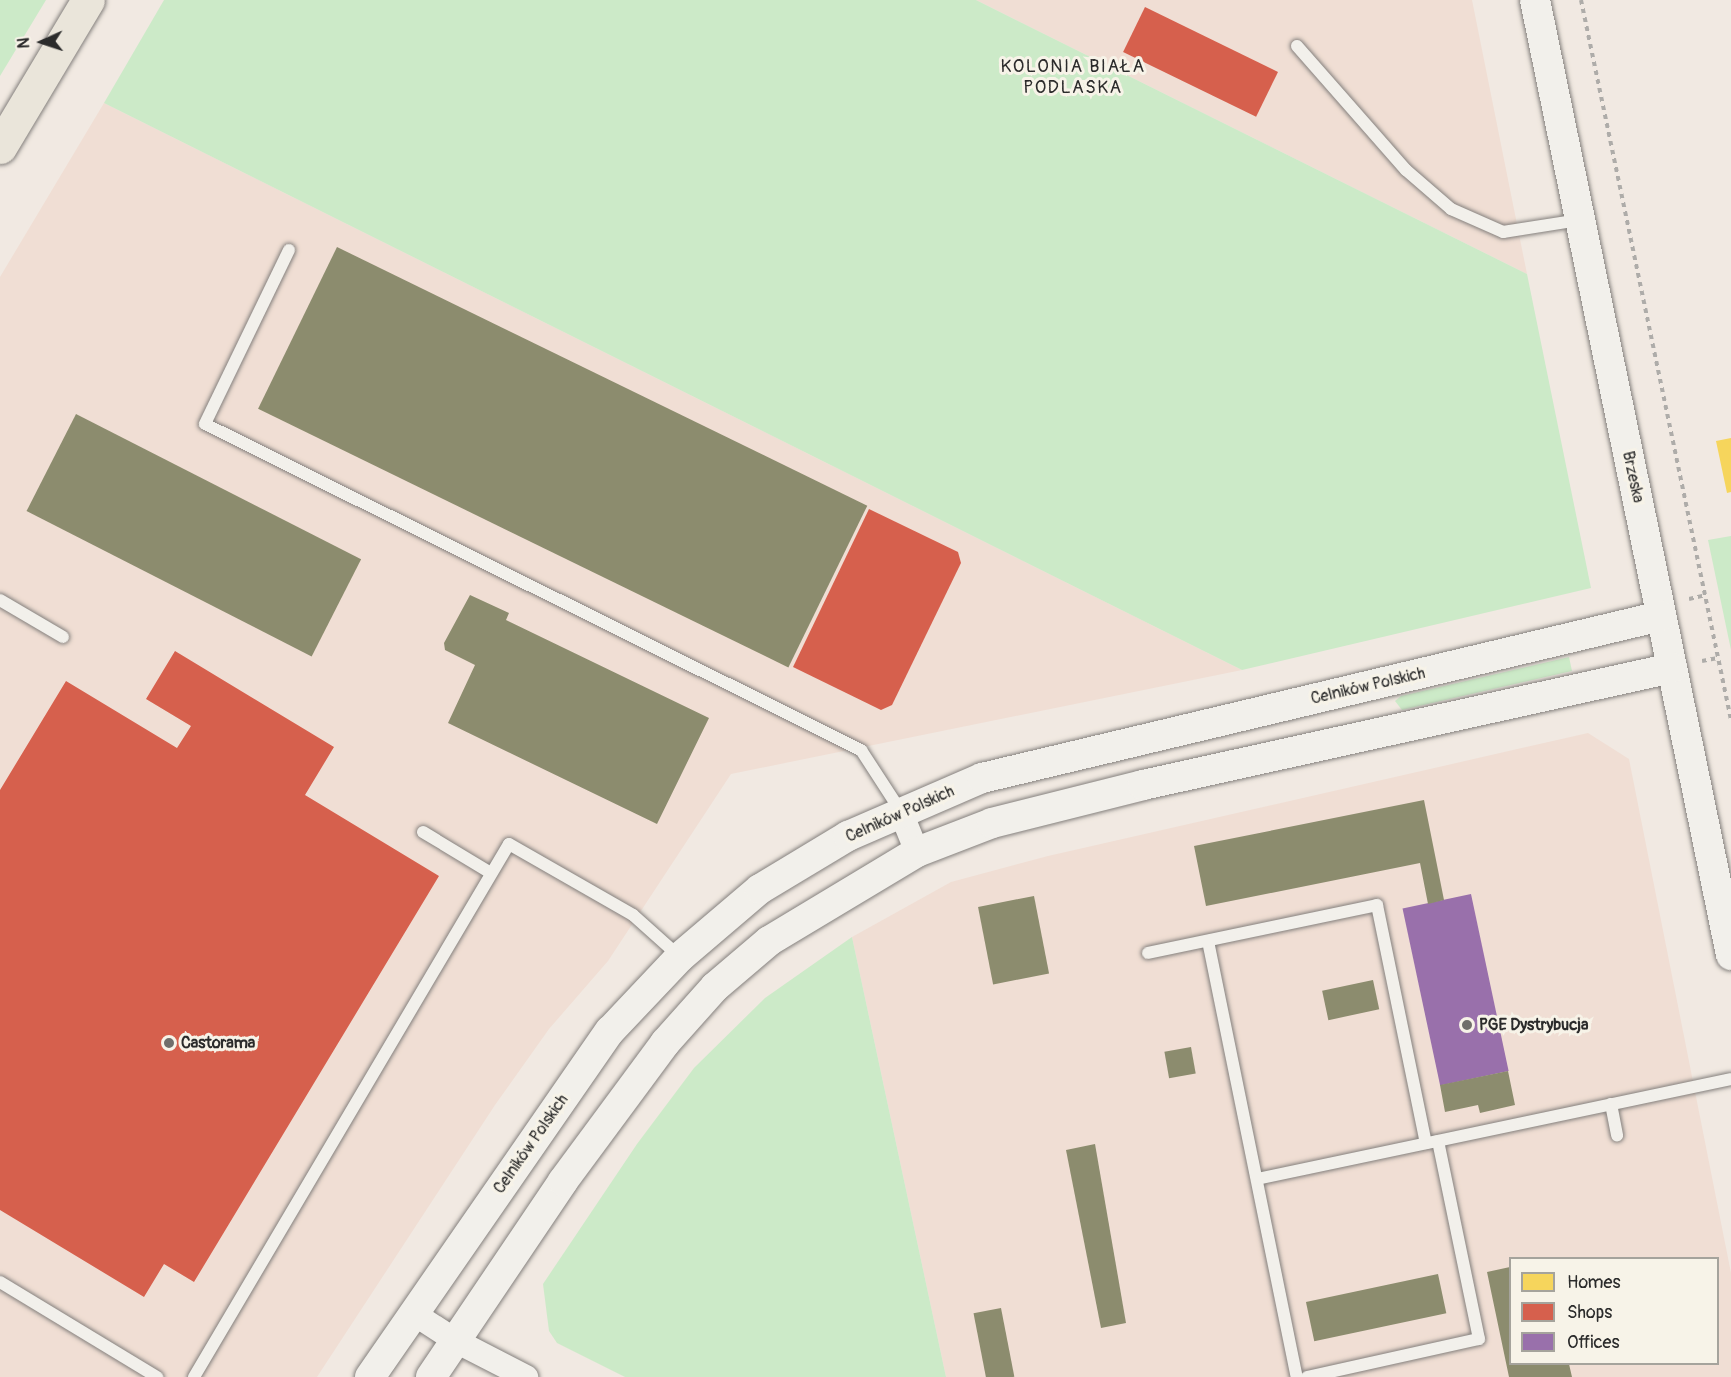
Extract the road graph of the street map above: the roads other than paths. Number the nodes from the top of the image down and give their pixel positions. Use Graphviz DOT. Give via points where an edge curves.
graph roads {
  1 [pos="88,0"];
  2 [pos="1535,0"];
  3 [pos="1296,46"];
  4 [pos="0,147"];
  5 [pos="1580,220"];
  6 [pos="289,250"];
  7 [pos="0,600"];
  8 [pos="1661,616"];
  9 [pos="63,637"];
  10 [pos="1672,668"];
  11 [pos="900,810"];
  12 [pos="423,832"];
  13 [pos="917,852"];
  14 [pos="492,873"];
  15 [pos="1208,941"];
  16 [pos="1148,953"];
  17 [pos="1731,955"];
  18 [pos="680,957"];
  19 [pos="1731,1079"];
  20 [pos="1611,1104"];
  21 [pos="1617,1135"];
  22 [pos="1432,1142"];
  23 [pos="1257,1179"];
  24 [pos="0,1282"];
  25 [pos="413,1313"];
  26 [pos="456,1341"];
  27 [pos="157,1377"];
  28 [pos="194,1377"];
  29 [pos="370,1377"];
  30 [pos="431,1377"];
  31 [pos="526,1377"];
  32 [pos="1297,1377"];
  33 [pos="1307,1377"];
  1 -- 4 [label="highway"];
  2 -- 5 [label="street, Brzeska"];
  3 -- 5 [label="lane" via="1406,170 1451,209 1503,232"];
  5 -- 8 [label="street, Brzeska"];
  6 -- 11 [label="lane" via="206,424 861,750"];
  7 -- 9 [label="lane"];
  8 -- 10 [label="street, Brzeska"];
  8 -- 11 [label="street, Celników Polskich" via="1114,744 982,778"];
  10 -- 13 [label="street" via="1143,785 992,823"];
  10 -- 17 [label="street, Brzeska"];
  11 -- 13 [label="street"];
  11 -- 18 [label="street, Celników Polskich" via="760,889"];
  12 -- 14 [label="lane"];
  13 -- 26 [label="street" via="769,941 715,987 665,1043 570,1172"];
  14 -- 18 [label="lane" via="509,844 633,915"];
  14 -- 28 [label="lane"];
  15 -- 16 [label="lane"];
  15 -- 22 [label="lane" via="1377,905"];
  15 -- 23 [label="lane"];
  18 -- 25 [label="street, Celników Polskich" via="610,1031"];
  19 -- 20 [label="lane"];
  20 -- 21 [label="lane"];
  20 -- 22 [label="lane"];
  22 -- 23 [label="lane"];
  22 -- 33 [label="lane" via="1479,1339"];
  23 -- 32 [label="lane"];
  24 -- 27 [label="lane"];
  25 -- 26 [label="street"];
  25 -- 29 [label="street, Celników Polskich"];
  26 -- 30 [label="street"];
  26 -- 31 [label="street"];
}
